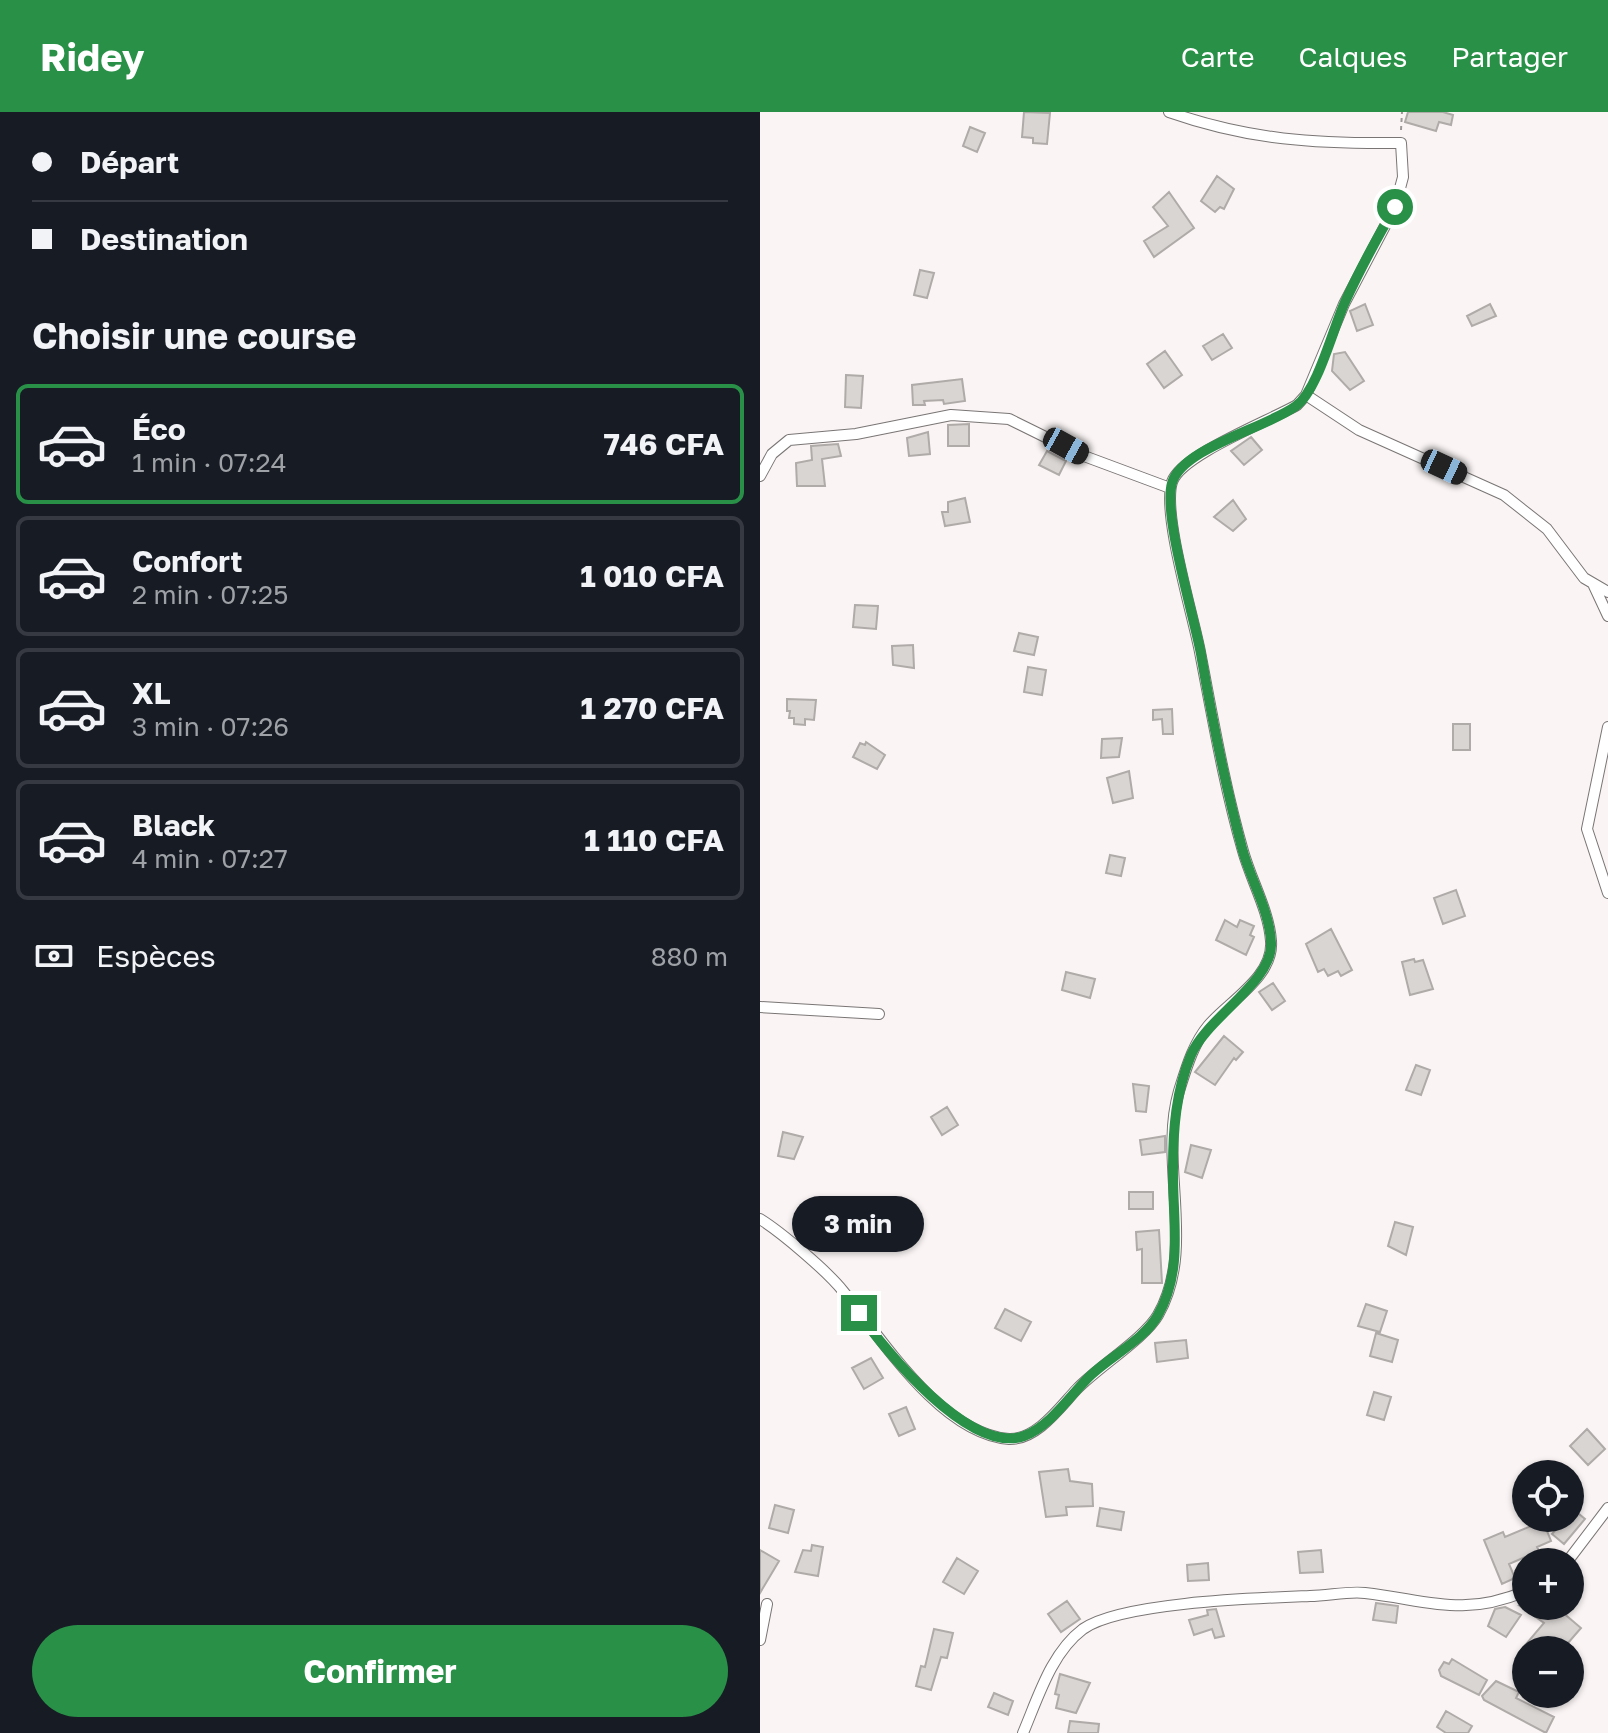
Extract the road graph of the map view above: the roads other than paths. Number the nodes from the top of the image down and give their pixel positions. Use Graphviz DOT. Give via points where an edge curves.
graph roads {
  1 [pos="1169,112"];
  2 [pos="1306,395"];
  3 [pos="760,476"];
  4 [pos="1170,488"];
  5 [pos="1593,584"];
  6 [pos="1608,592"];
  7 [pos="1608,616"];
  8 [pos="1608,727"];
  9 [pos="1608,893"];
  10 [pos="760,1007"];
  11 [pos="879,1014"];
  12 [pos="760,1219"];
  13 [pos="1608,1508"];
  14 [pos="1578,1548"];
  15 [pos="1512,1595"];
  16 [pos="767,1604"];
  17 [pos="760,1640"];
  18 [pos="1023,1733"];
  1 -- 2 [label="street" via="1253,137 1401,143 1403,177 1395,207 1351,290"];
  2 -- 4 [label="street" via="1284,412 1184,463"];
  2 -- 5 [label="street" via="1359,430 1524,508"];
  3 -- 4 [label="street" via="772,454 789,440 856,434 951,415 1009,419 1084,456"];
  4 -- 12 [label="street" via="1220,761 1272,940 1270,957 1259,974 1206,1028 1185,1070 1177,1098 1173,1169 1175,1260 1157,1318 1093,1373 1058,1412 1028,1434 1011,1439 955,1416 876,1338 841,1288"];
  5 -- 6 [label="street"];
  5 -- 7 [label="street"];
  8 -- 9 [label="street" via="1587,829"];
  10 -- 11 [label="street"];
  13 -- 14 [label="street"];
  15 -- 18 [label="street" via="1444,1608 1363,1593 1244,1598 1102,1617 1081,1630 1054,1662"];
  16 -- 17 [label="street"];
}
